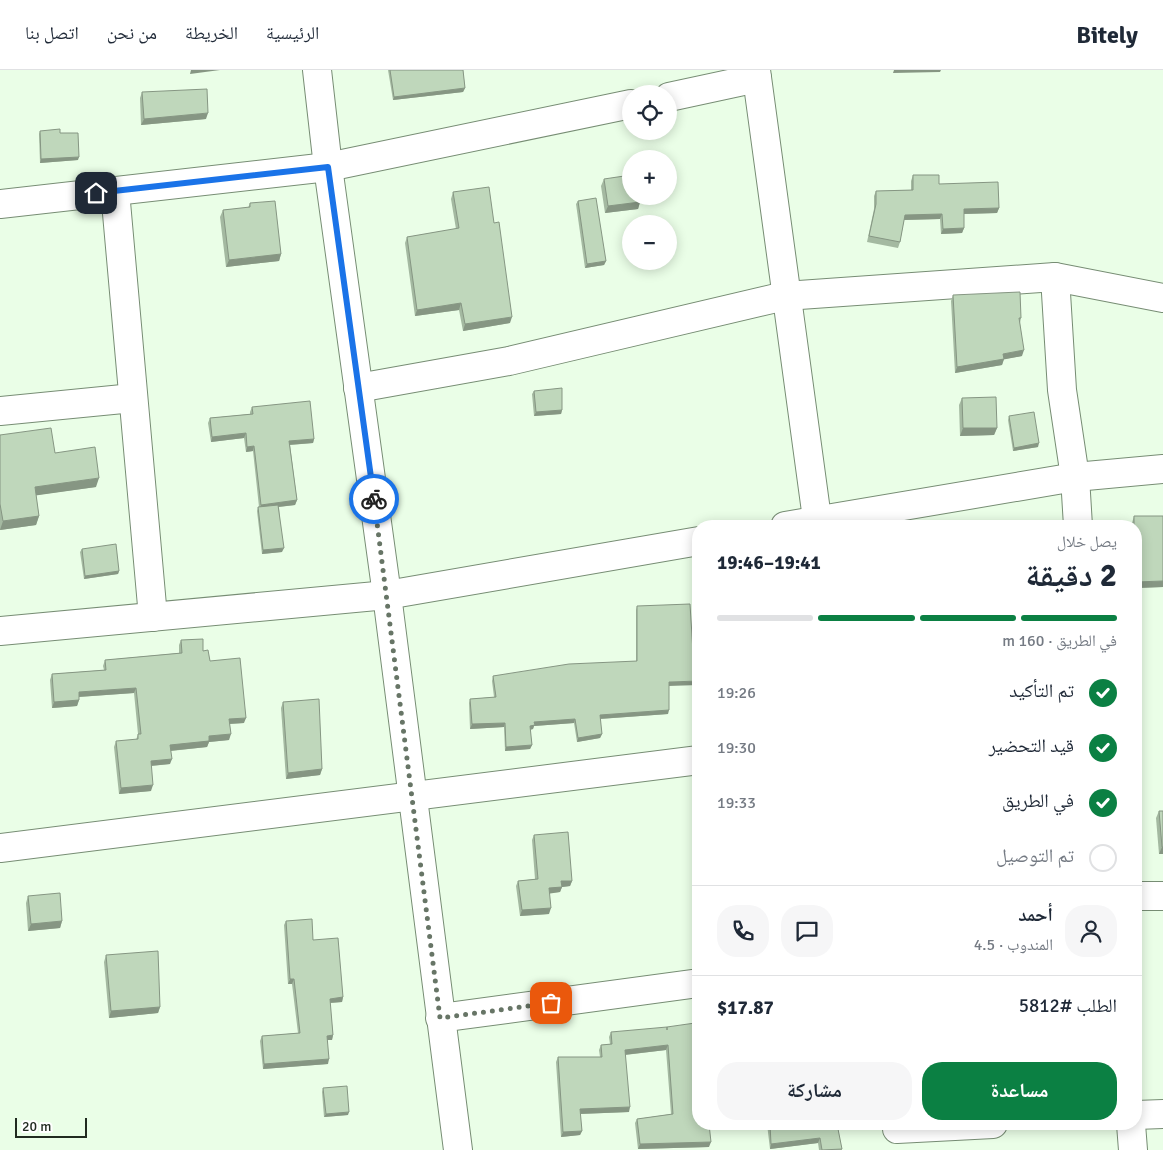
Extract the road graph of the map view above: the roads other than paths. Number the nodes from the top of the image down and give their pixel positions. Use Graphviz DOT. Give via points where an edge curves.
graph roads {
  1 [pos="317,70"];
  2 [pos="756,74"];
  3 [pos="677,94"];
  4 [pos="622,106"];
  5 [pos="328,167"];
  6 [pos="115,191"];
  7 [pos="0,204"];
  8 [pos="1055,277"];
  9 [pos="785,296"];
  10 [pos="1163,298"];
  11 [pos="358,388"];
  12 [pos="133,398"];
  13 [pos="0,411"];
  14 [pos="1163,469"];
  15 [pos="1074,478"];
  16 [pos="818,520"];
  17 [pos="835,520"];
  18 [pos="1078,520"];
  19 [pos="692,542"];
  20 [pos="387,595"];
  21 [pos="153,617"];
  22 [pos="0,631"];
  23 [pos="692,761"];
  24 [pos="413,795"];
  25 [pos="0,848"];
  26 [pos="1142,896"];
  27 [pos="1163,896"];
  28 [pos="692,984"];
  29 [pos="440,1018"];
  30 [pos="1163,1114"];
  31 [pos="1142,1115"];
  32 [pos="935,1130"];
  33 [pos="1131,1130"];
  34 [pos="897,1134"];
  35 [pos="458,1150"];
  36 [pos="1133,1150"];
  1 -- 5 [label="street"];
  2 -- 3 [label="street"];
  2 -- 9 [label="street"];
  4 -- 5 [label="street"];
  5 -- 6 [label="street"];
  5 -- 11 [label="street"];
  6 -- 7 [label="street"];
  6 -- 12 [label="street"];
  8 -- 9 [label="street"];
  8 -- 10 [label="street"];
  8 -- 15 [label="street" via="1062,390"];
  9 -- 11 [label="street" via="509,360"];
  9 -- 16 [label="street"];
  11 -- 20 [label="street"];
  12 -- 13 [label="street"];
  12 -- 21 [label="street"];
  14 -- 15 [label="street"];
  15 -- 17 [label="street"];
  15 -- 18 [label="street"];
  19 -- 20 [label="street"];
  20 -- 21 [label="street"];
  20 -- 24 [label="street"];
  21 -- 22 [label="street"];
  23 -- 24 [label="street"];
  24 -- 25 [label="street"];
  24 -- 29 [label="street"];
  26 -- 27 [label="street"];
  28 -- 29 [label="street"];
  29 -- 35 [label="street"];
  30 -- 31 [label="street"];
  32 -- 34 [label="street"];
  33 -- 36 [label="street"];
}
